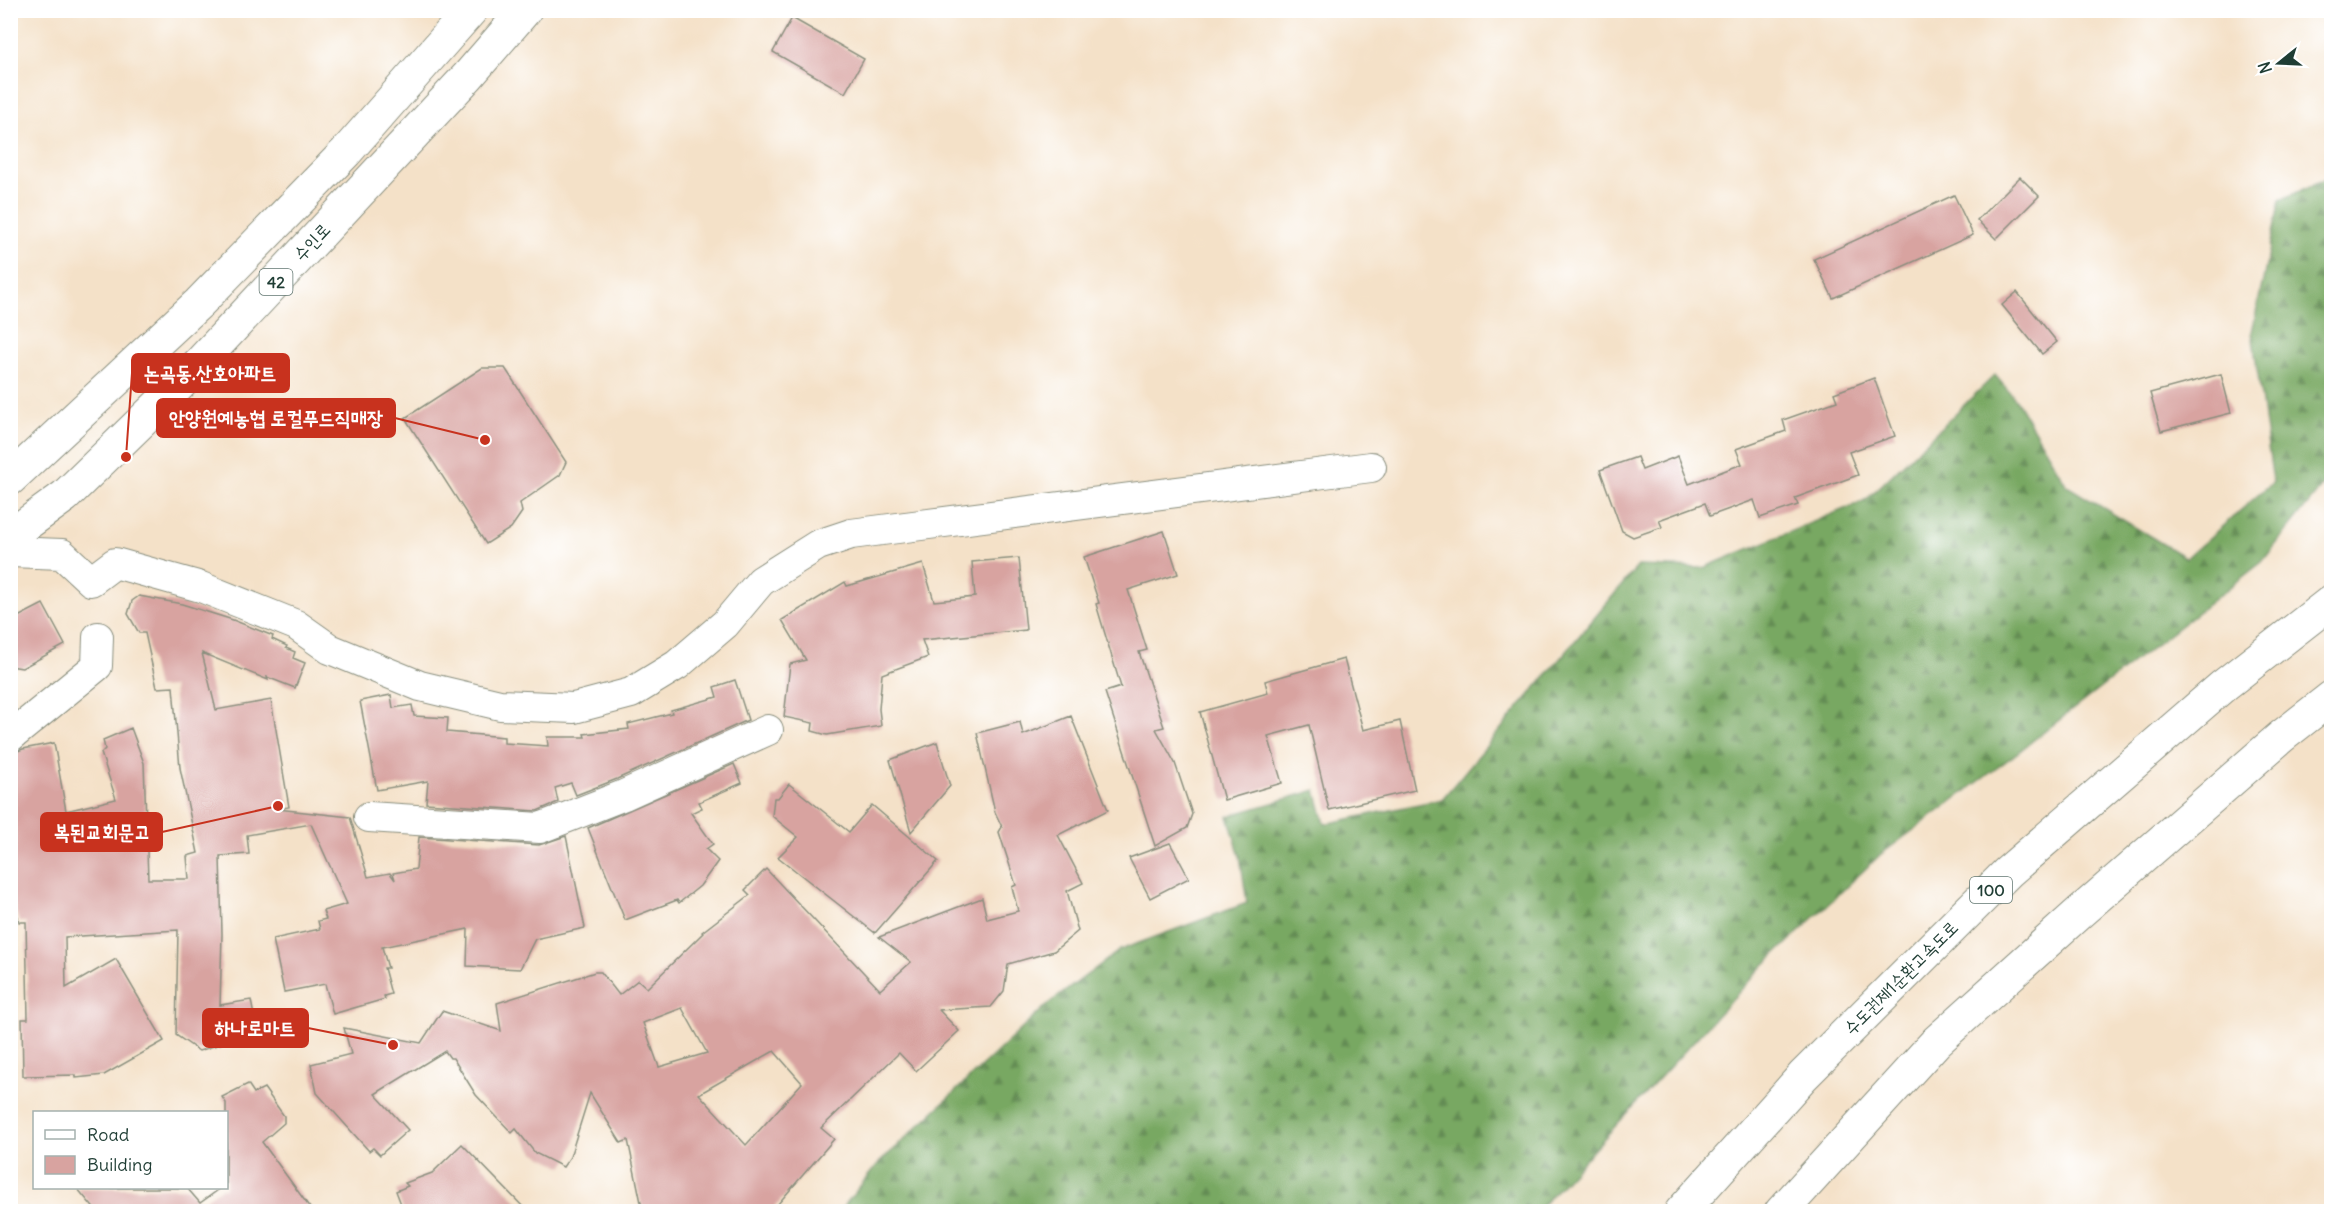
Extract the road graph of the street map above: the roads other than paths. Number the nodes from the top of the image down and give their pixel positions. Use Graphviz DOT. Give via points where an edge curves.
graph roads {
  1 [pos="471,10"];
  2 [pos="525,10"];
  3 [pos="1371,467"];
  4 [pos="10,479"];
  5 [pos="10,536"];
  6 [pos="10,552"];
  7 [pos="2331,601"];
  8 [pos="98,638"];
  9 [pos="2331,697"];
  10 [pos="768,730"];
  11 [pos="10,737"];
  12 [pos="369,817"];
  13 [pos="1681,1212"];
  14 [pos="1781,1212"];
  1 -- 4 [label="main road, 42" via="346,152 199,303"];
  2 -- 5 [label="main road, 수인로 / 42" via="178,386 65,496"];
  3 -- 6 [label="street" via="850,534 818,545 761,581 725,624 677,665 631,693 574,708 500,705 420,686 330,649 296,625 201,587 115,562 91,581 62,554"];
  7 -- 13 [label="main road, 수도권제1순환고속도로 / 100" via="2223,686 2008,872 1803,1076"];
  8 -- 11 [label="street" via="97,666"];
  9 -- 14 [label="main road" via="2080,912 1937,1041"];
  10 -- 12 [label="street" via="540,828"];
}
